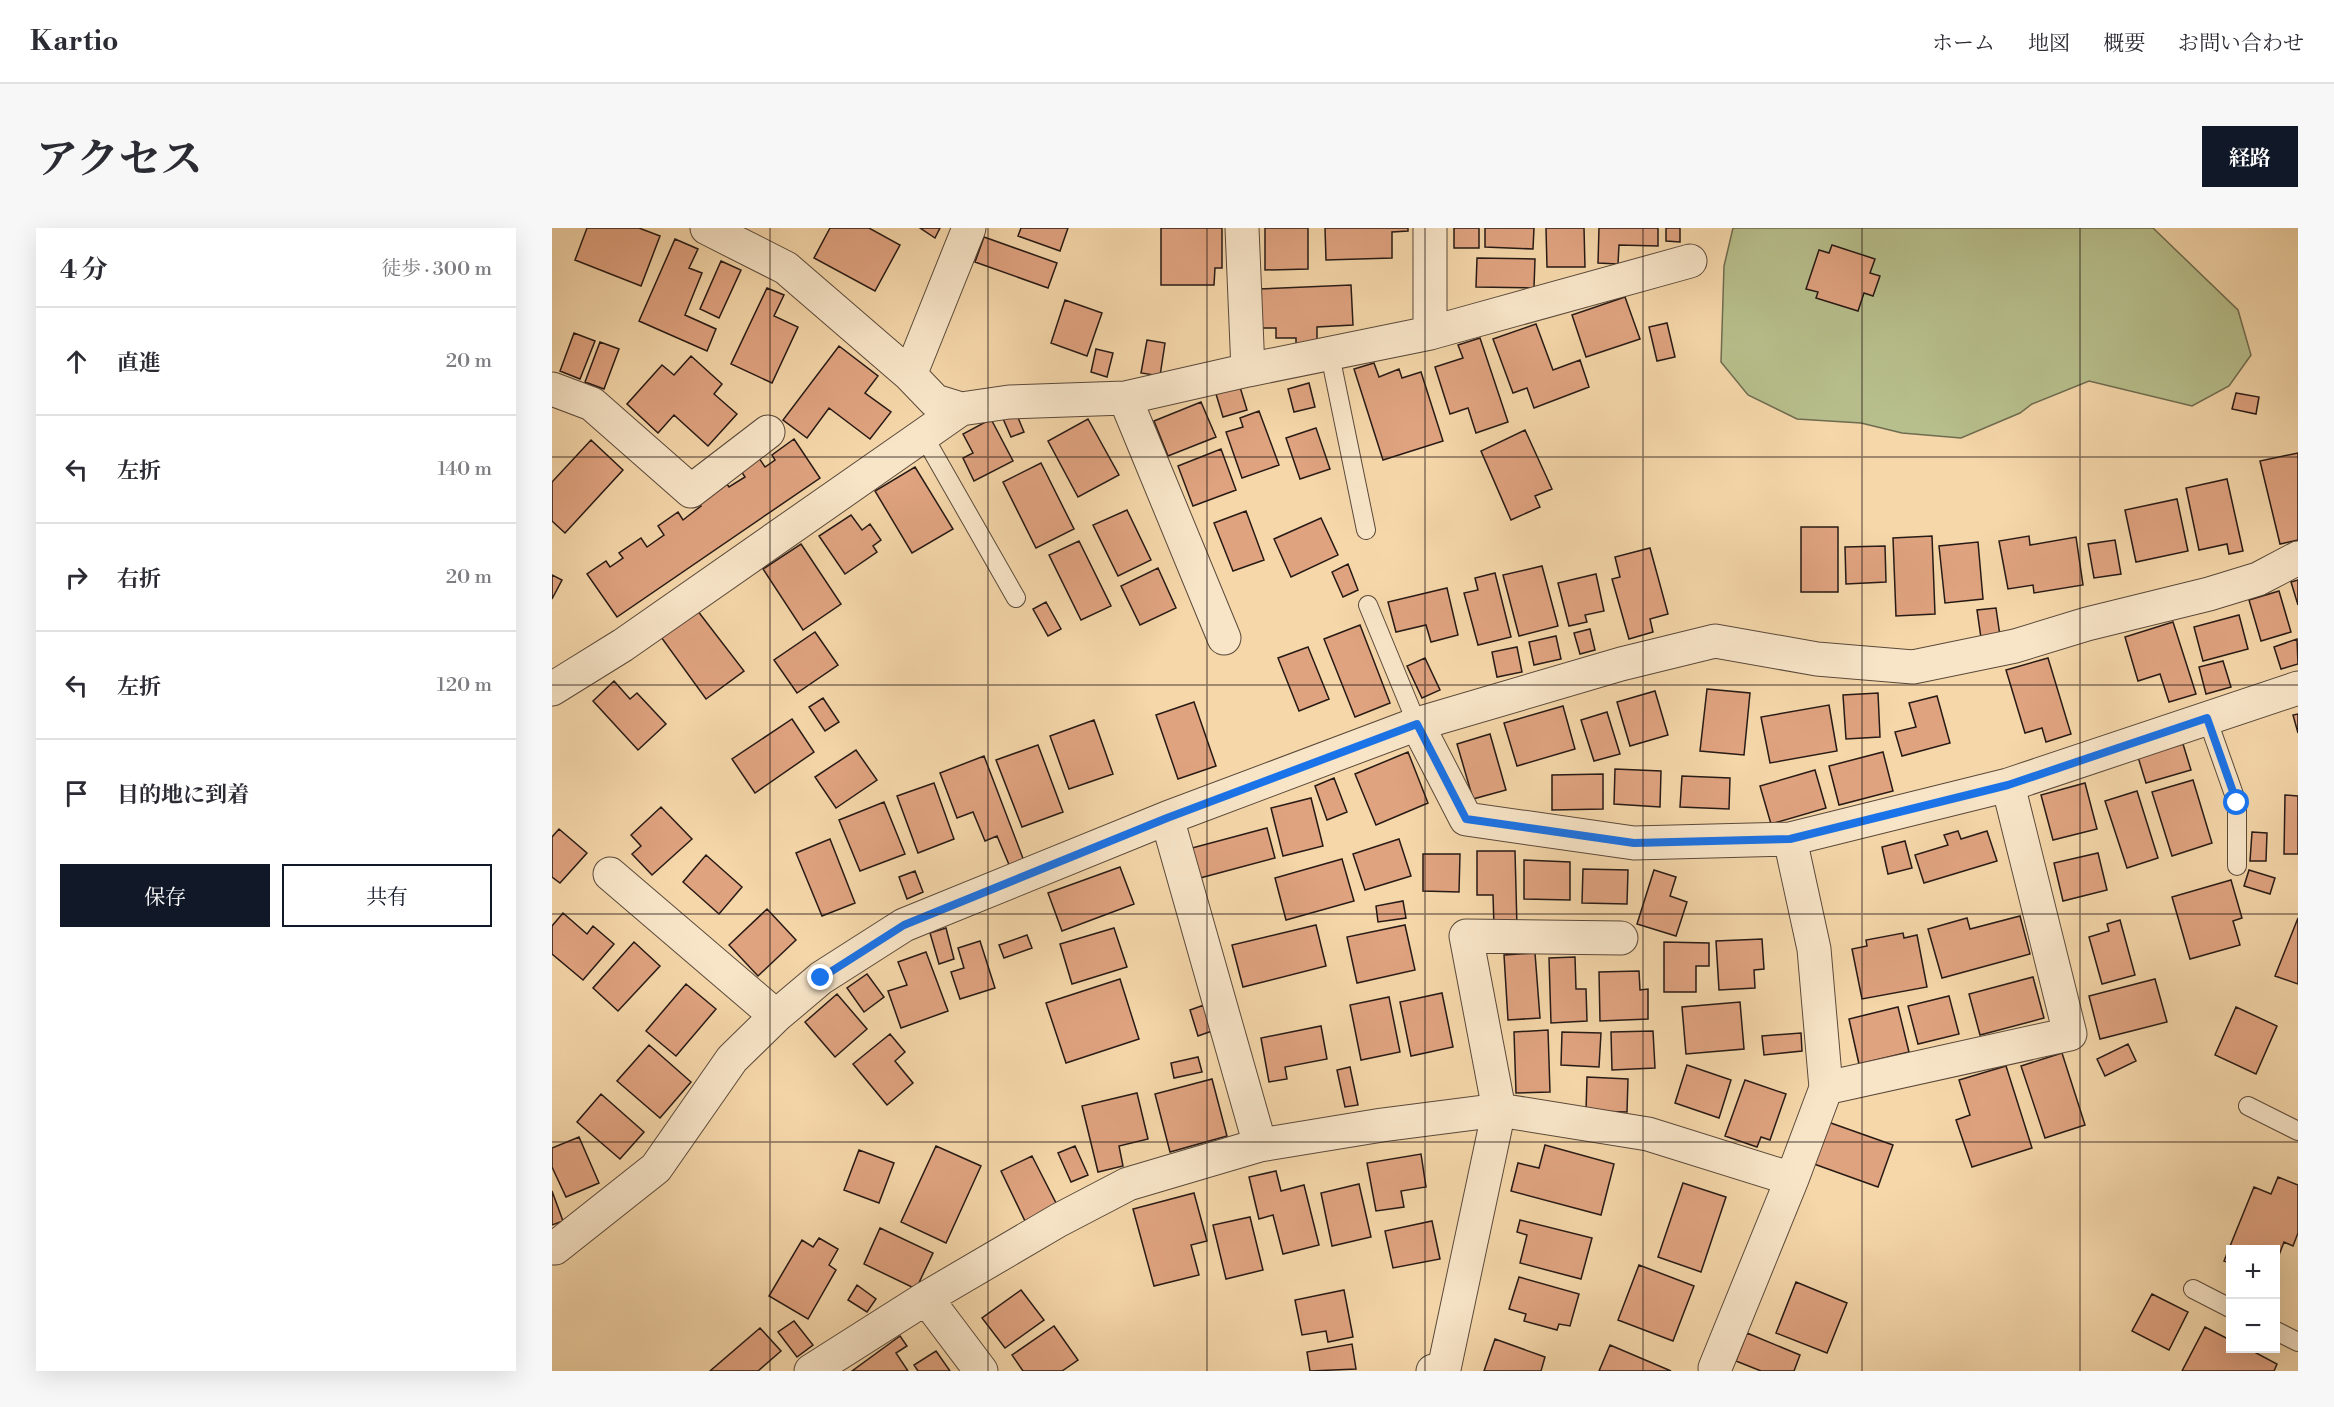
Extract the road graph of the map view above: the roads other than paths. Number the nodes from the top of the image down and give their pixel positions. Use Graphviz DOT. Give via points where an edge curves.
graph roads {
  1 [pos="707,228"];
  2 [pos="969,228"];
  3 [pos="1242,228"];
  4 [pos="1430,228"];
  5 [pos="1690,261"];
  6 [pos="1430,333"];
  7 [pos="1330,355"];
  8 [pos="1248,370"];
  9 [pos="910,375"];
  10 [pos="552,389"];
  11 [pos="1125,399"];
  12 [pos="961,409"];
  13 [pos="768,432"];
  14 [pos="923,435"];
  15 [pos="1366,530"];
  16 [pos="2298,558"];
  17 [pos="1016,598"];
  18 [pos="1368,605"];
  19 [pos="1224,638"];
  20 [pos="2298,688"];
  21 [pos="552,689"];
  22 [pos="2207,718"];
  23 [pos="1417,724"];
  24 [pos="2008,785"];
  25 [pos="1167,818"];
  26 [pos="1790,839"];
  27 [pos="2237,866"];
  28 [pos="610,874"];
  29 [pos="1621,938"];
  30 [pos="776,1016"];
  31 [pos="1826,1088"];
  32 [pos="2248,1106"];
  33 [pos="1499,1110"];
  34 [pos="2298,1131"];
  35 [pos="1260,1145"];
  36 [pos="1792,1179"];
  37 [pos="552,1248"];
  38 [pos="2193,1289"];
  39 [pos="926,1298"];
  40 [pos="2226,1306"];
  41 [pos="2280,1333"];
  42 [pos="2298,1342"];
  43 [pos="824,1367"];
  44 [pos="1715,1368"];
  45 [pos="981,1371"];
  46 [pos="1433,1371"];
  1 -- 9 [label="street" via="786,268"];
  2 -- 9 [label="street"];
  3 -- 8 [label="street"];
  4 -- 6 [label="street"];
  5 -- 6 [label="street"];
  6 -- 7 [label="street"];
  7 -- 8 [label="street"];
  7 -- 15 [label="lane"];
  8 -- 11 [label="street"];
  9 -- 12 [label="street" via="934,401"];
  10 -- 13 [label="street" via="592,404 691,491"];
  11 -- 12 [label="street" via="1009,402"];
  11 -- 19 [label="street"];
  12 -- 14 [label="street"];
  14 -- 17 [label="lane"];
  14 -- 21 [label="street" via="623,645"];
  16 -- 23 [label="street" via="2258,579 2209,594 2015,646 1913,667 1817,659 1715,641 1621,664"];
  18 -- 23 [label="lane"];
  20 -- 22 [label="street"];
  22 -- 24 [label="street"];
  22 -- 27 [label="lane" via="2237,803"];
  23 -- 25 [label="street"];
  23 -- 26 [label="street" via="1466,819 1634,843"];
  24 -- 26 [label="street"];
  24 -- 31 [label="street" via="2070,1034"];
  25 -- 30 [label="street" via="904,925 821,978"];
  25 -- 35 [label="street"];
  26 -- 31 [label="street" via="1814,949"];
  28 -- 30 [label="street"];
  29 -- 33 [label="street" via="1466,936"];
  30 -- 37 [label="street" via="732,1059 656,1168"];
  31 -- 36 [label="street"];
  32 -- 34 [label="lane"];
  33 -- 35 [label="street"];
  33 -- 36 [label="street" via="1648,1134"];
  33 -- 46 [label="street" via="1444,1369"];
  35 -- 39 [label="street" via="1128,1184"];
  36 -- 44 [label="street"];
  38 -- 40 [label="lane"];
  39 -- 43 [label="street"];
  39 -- 45 [label="street"];
  41 -- 42 [label="lane"];
}
